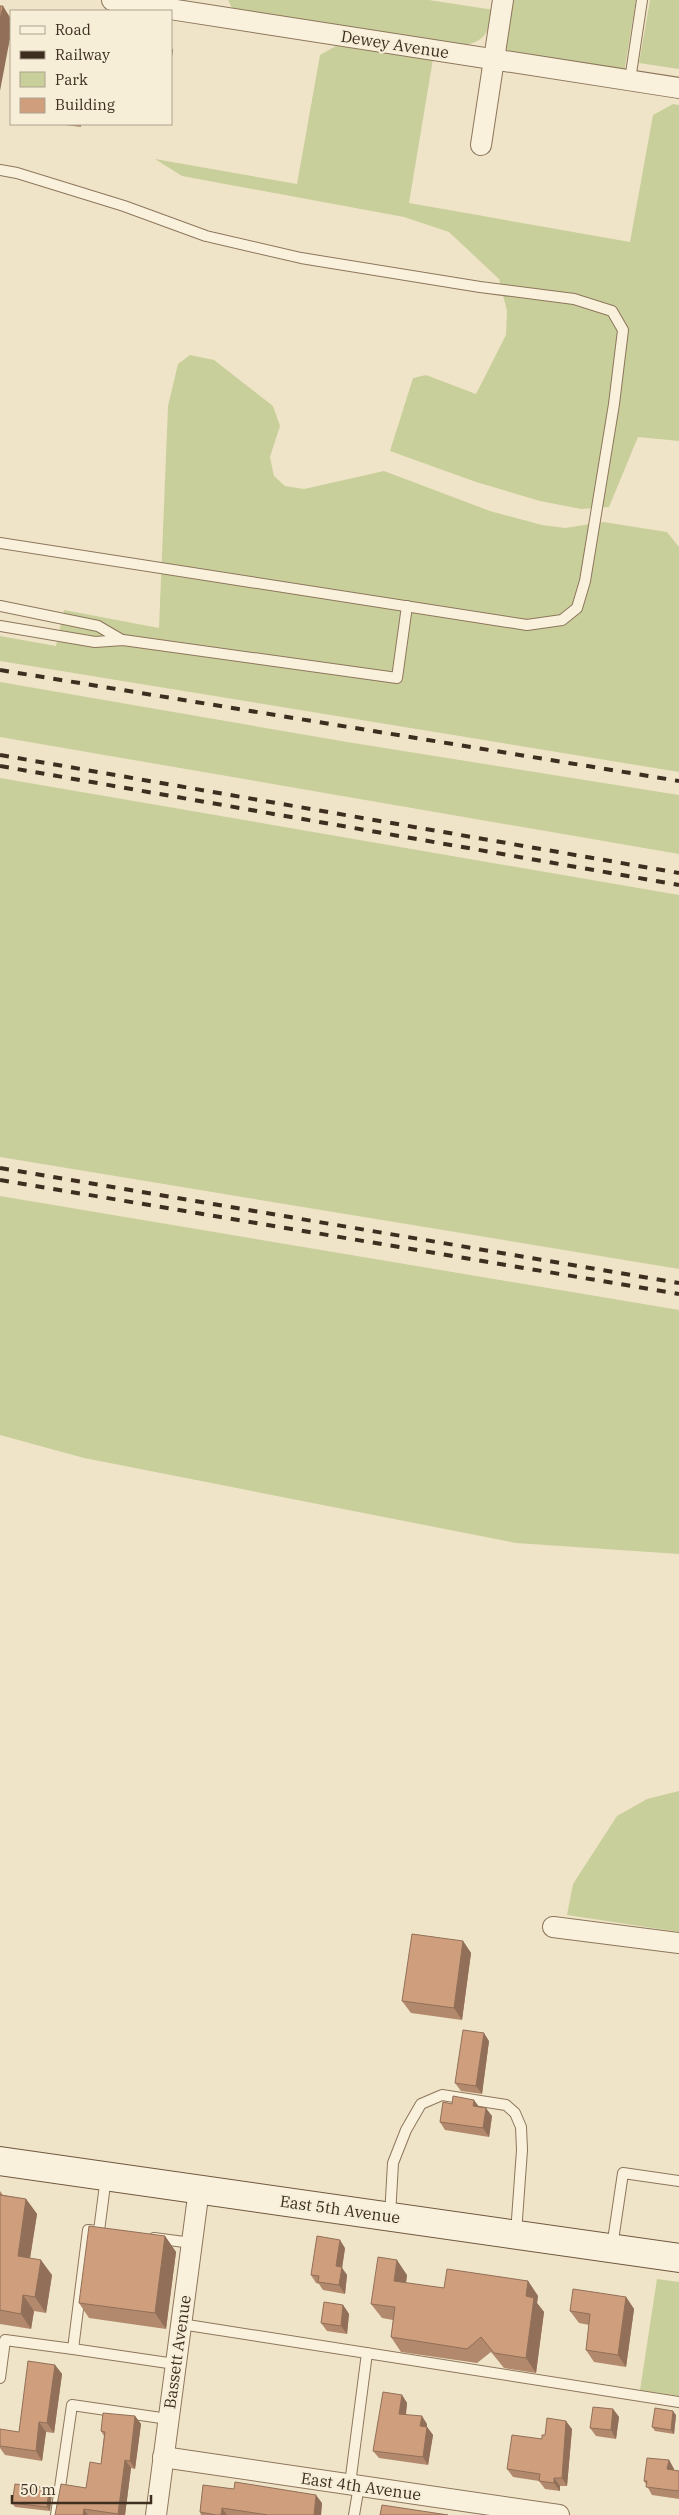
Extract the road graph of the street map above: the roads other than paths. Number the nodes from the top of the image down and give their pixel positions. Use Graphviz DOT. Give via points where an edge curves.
graph roads {
  1 [pos="112,0"];
  2 [pos="503,0"];
  3 [pos="642,0"];
  4 [pos="218,8"];
  5 [pos="494,60"];
  6 [pos="630,80"];
  7 [pos="679,88"];
  8 [pos="481,146"];
  9 [pos="0,170"];
  10 [pos="0,543"];
  11 [pos="0,606"];
  12 [pos="408,606"];
  13 [pos="0,626"];
  14 [pos="123,640"];
  15 [pos="553,1928"];
  16 [pos="679,1943"];
  17 [pos="0,2161"];
  18 [pos="106,2176"];
  19 [pos="679,2181"];
  20 [pos="199,2189"];
  21 [pos="390,2216"];
  22 [pos="516,2234"];
  23 [pos="146,2237"];
  24 [pos="192,2243"];
  25 [pos="612,2248"];
  26 [pos="679,2258"];
  27 [pos="181,2324"];
  28 [pos="72,2349"];
  29 [pos="367,2354"];
  30 [pos="1,2361"];
  31 [pos="175,2364"];
  32 [pos="0,2378"];
  33 [pos="679,2402"];
  34 [pos="168,2419"];
  35 [pos="163,2457"];
  36 [pos="354,2485"];
  37 [pos="56,2515"];
  38 [pos="156,2515"];
  39 [pos="354,2515"];
  40 [pos="559,2515"];
  1 -- 4 [label="street, Dewey Avenue"];
  2 -- 5 [label="street"];
  3 -- 6 [label="lane"];
  4 -- 5 [label="street, Dewey Avenue"];
  5 -- 6 [label="street, Dewey Avenue"];
  5 -- 8 [label="street"];
  6 -- 7 [label="street, Dewey Avenue"];
  9 -- 12 [label="lane" via="124,206 206,236 291,256 574,299 612,311 623,330 587,571 577,608 562,620 528,625"];
  10 -- 12 [label="lane"];
  11 -- 14 [label="lane" via="98,626"];
  12 -- 14 [label="lane" via="397,678"];
  13 -- 14 [label="lane" via="95,642"];
  15 -- 16 [label="street"];
  17 -- 18 [label="main road, East 5th Avenue"];
  18 -- 20 [label="main road, East 5th Avenue"];
  18 -- 28 [label="lane" via="104,2231 88,2230"];
  19 -- 25 [label="lane" via="623,2173"];
  20 -- 21 [label="main road, East 5th Avenue"];
  20 -- 24 [label="street, Bassett Avenue"];
  21 -- 22 [label="main road, East 5th Avenue"];
  21 -- 22 [label="lane" via="393,2163 406,2130 421,2104 442,2095 506,2105 515,2113 522,2150"];
  22 -- 25 [label="main road, East 5th Avenue"];
  23 -- 24 [label="lane"];
  24 -- 27 [label="street, Bassett Avenue"];
  25 -- 26 [label="main road, East 5th Avenue"];
  27 -- 29 [label="lane"];
  27 -- 31 [label="street, Bassett Avenue"];
  28 -- 30 [label="lane" via="5,2340"];
  28 -- 31 [label="lane"];
  29 -- 33 [label="lane"];
  29 -- 36 [label="lane"];
  30 -- 32 [label="lane"];
  31 -- 34 [label="street, Bassett Avenue"];
  34 -- 35 [label="street, Bassett Avenue"];
  34 -- 37 [label="lane" via="72,2405"];
  35 -- 36 [label="street, East 4th Avenue"];
  35 -- 38 [label="street, Bassett Avenue"];
  36 -- 39 [label="lane"];
  36 -- 40 [label="street, East 4th Avenue"];
}
